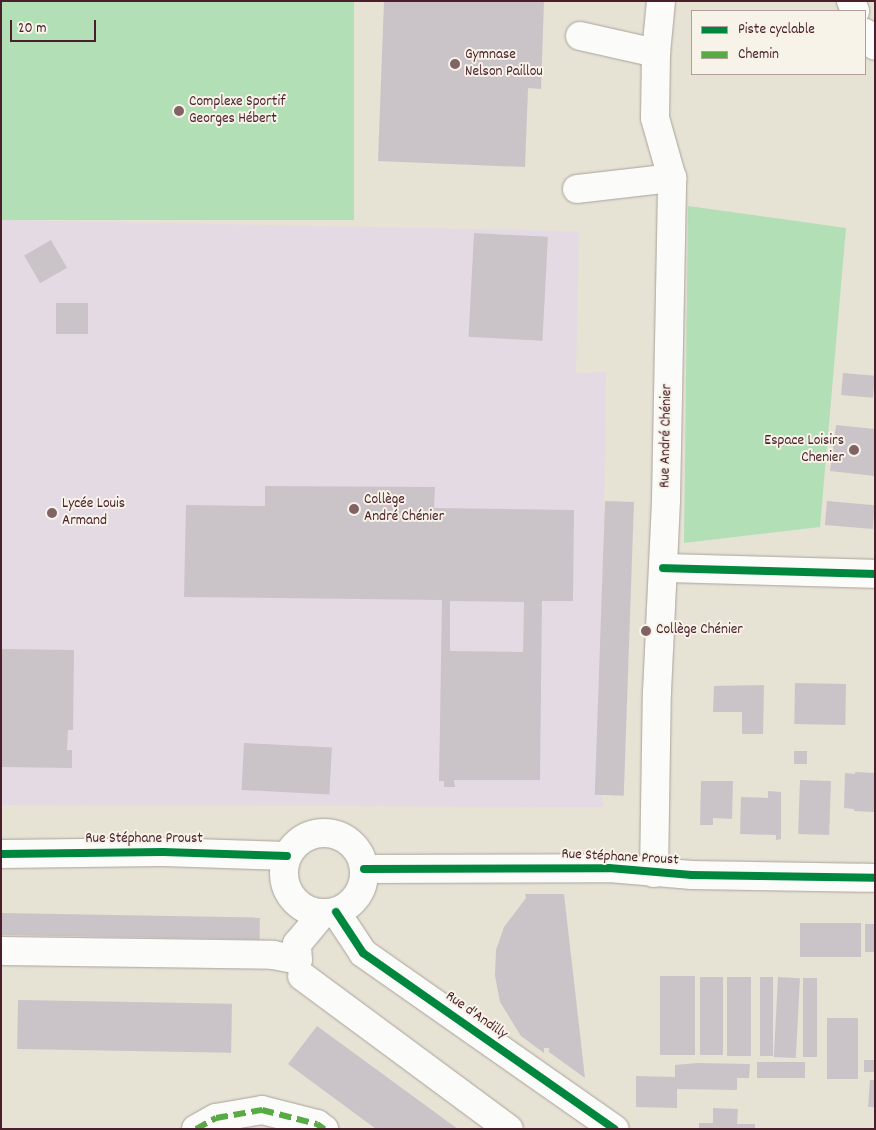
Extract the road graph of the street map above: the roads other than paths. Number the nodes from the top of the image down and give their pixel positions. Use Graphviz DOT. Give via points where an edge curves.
graph roads {
  1 [pos="661,1"];
  2 [pos="866,34"];
  3 [pos="580,36"];
  4 [pos="875,46"];
  5 [pos="656,53"];
  6 [pos="672,178"];
  7 [pos="577,189"];
  8 [pos="663,568"];
  9 [pos="875,574"];
  10 [pos="1,854"];
  11 [pos="287,856"];
  12 [pos="364,869"];
  13 [pos="654,873"];
  14 [pos="875,878"];
  15 [pos="329,913"];
  16 [pos="1,951"];
  17 [pos="302,976"];
  18 [pos="196,1129"];
  19 [pos="324,1129"];
  20 [pos="510,1129"];
  21 [pos="614,1129"];
  1 -- 5 [label="street, Rue André Chénier"];
  2 -- 4 [label="street"];
  3 -- 5 [label="street"];
  5 -- 6 [label="street, Rue André Chénier" via="655,118"];
  6 -- 7 [label="street"];
  6 -- 8 [label="street, Rue André Chénier"];
  8 -- 9 [label="street"];
  8 -- 13 [label="street, Rue André Chénier"];
  10 -- 11 [label="street, Rue Stéphane Proust" via="163,852"];
  11 -- 12 [label="street" via="305,838 317,833 330,833 353,846 361,856"];
  11 -- 15 [label="street" via="285,882 290,894 304,908"];
  12 -- 13 [label="street, Rue Stéphane Proust" via="609,868"];
  12 -- 15 [label="street" via="358,896 348,906"];
  13 -- 14 [label="street, Rue Stéphane Proust"];
  15 -- 16 [label="street" via="297,944 298,960 273,954"];
  15 -- 21 [label="street, Rue d'Andilly" via="363,954"];
  17 -- 20 [label="street"];
  18 -- 19 [label="street" via="216,1118 262,1110 317,1124"];
}
